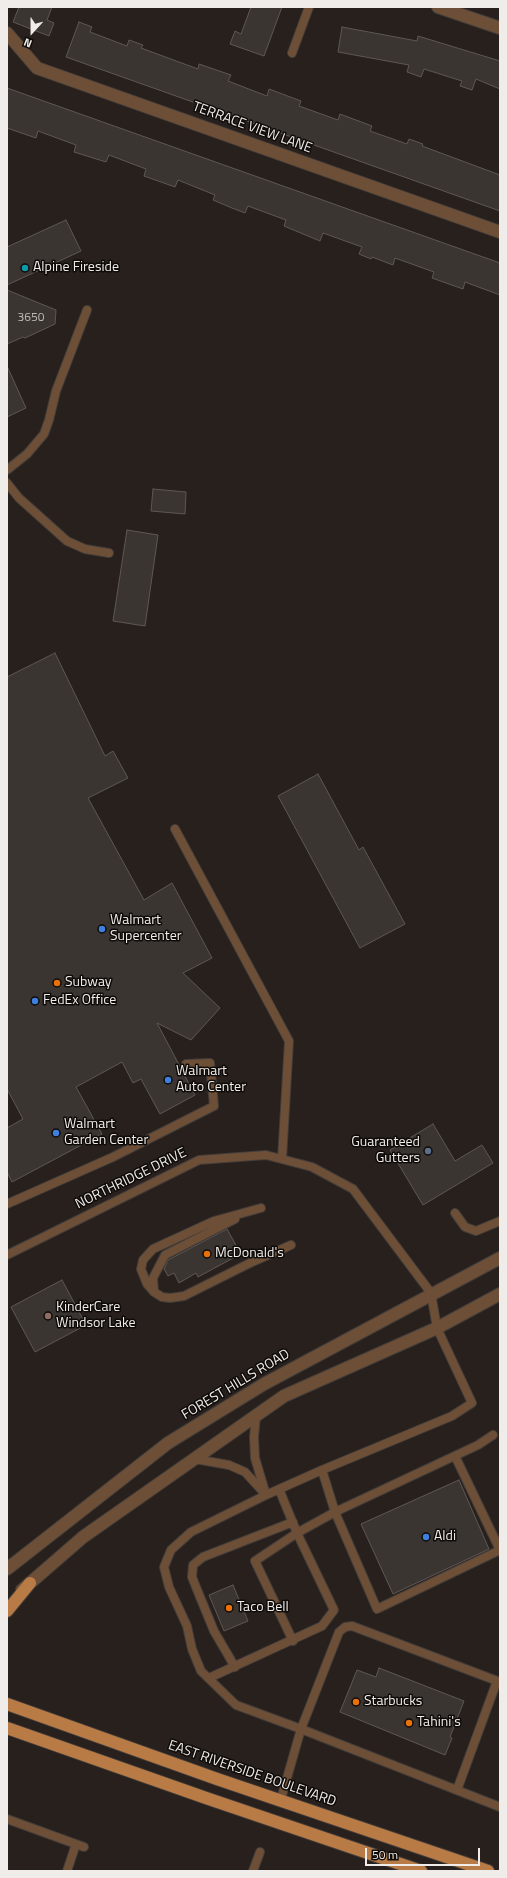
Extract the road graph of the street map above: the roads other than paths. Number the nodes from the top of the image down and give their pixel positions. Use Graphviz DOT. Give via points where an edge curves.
graph roads {
  1 [pos="309,7"];
  2 [pos="438,7"];
  3 [pos="500,28"];
  4 [pos="7,33"];
  5 [pos="292,53"];
  6 [pos="500,232"];
  7 [pos="87,310"];
  8 [pos="7,470"];
  9 [pos="7,483"];
  10 [pos="109,553"];
  11 [pos="175,829"];
  12 [pos="186,1064"];
  13 [pos="282,1159"];
  14 [pos="7,1204"];
  15 [pos="455,1214"];
  16 [pos="500,1220"];
  17 [pos="291,1245"];
  18 [pos="7,1255"];
  19 [pos="500,1258"];
  20 [pos="154,1292"];
  21 [pos="431,1293"];
  22 [pos="500,1294"];
  23 [pos="436,1328"];
  24 [pos="256,1416"];
  25 [pos="493,1434"];
  26 [pos="455,1456"];
  27 [pos="195,1459"];
  28 [pos="322,1470"];
  29 [pos="279,1489"];
  30 [pos="266,1495"];
  31 [pos="335,1512"];
  32 [pos="293,1522"];
  33 [pos="298,1533"];
  34 [pos="7,1569"];
  35 [pos="30,1583"];
  36 [pos="7,1603"];
  37 [pos="7,1611"];
  38 [pos="293,1641"];
  39 [pos="235,1667"];
  40 [pos="209,1678"];
  41 [pos="499,1681"];
  42 [pos="7,1696"];
  43 [pos="7,1704"];
  44 [pos="24,1710"];
  45 [pos="7,1728"];
  46 [pos="301,1729"];
  47 [pos="457,1790"];
  48 [pos="281,1799"];
  49 [pos="500,1807"];
  50 [pos="7,1819"];
  51 [pos="260,1852"];
  52 [pos="67,1871"];
  53 [pos="253,1871"];
  54 [pos="421,1871"];
  55 [pos="488,1871"];
  1 -- 5 [label="lane"];
  2 -- 3 [label="street"];
  4 -- 6 [label="street, TERRACE VIEW LANE" via="37,68"];
  7 -- 8 [label="lane" via="56,391 44,434 27,454"];
  9 -- 10 [label="lane" via="19,498 67,541 85,549"];
  11 -- 13 [label="lane" via="289,1042"];
  12 -- 14 [label="lane" via="210,1063 214,1106"];
  13 -- 18 [label="lane, NORTHRIDGE DRIVE" via="266,1155 199,1160"];
  13 -- 21 [label="lane, NORTHRIDGE DRIVE" via="312,1166 353,1189"];
  15 -- 16 [label="lane" via="465,1227 476,1232"];
  17 -- 20 [label="lane" via="184,1296 162,1297"];
  19 -- 21 [label="street, FOREST HILLS ROAD"];
  20 -- 20 [label="lane" via="140,1269 143,1260 153,1249 214,1221 262,1208 165,1255 153,1278"];
  21 -- 23 [label="lane"];
  21 -- 34 [label="street, FOREST HILLS ROAD" via="264,1384 168,1443"];
  22 -- 23 [label="street"];
  23 -- 24 [label="street" via="284,1396"];
  23 -- 28 [label="lane" via="472,1403 452,1416"];
  24 -- 27 [label="street"];
  24 -- 30 [label="lane" via="256,1458"];
  25 -- 26 [label="lane" via="478,1445"];
  26 -- 31 [label="lane"];
  26 -- 31 [label="lane" via="500,1550 377,1609"];
  27 -- 30 [label="lane" via="229,1465 245,1472"];
  27 -- 35 [label="street" via="83,1537"];
  28 -- 29 [label="lane"];
  28 -- 31 [label="lane"];
  29 -- 30 [label="lane"];
  29 -- 32 [label="lane"];
  30 -- 40 [label="lane" via="191,1532 171,1550 164,1567 169,1587 187,1626 192,1649 201,1671"];
  31 -- 33 [label="lane"];
  32 -- 33 [label="lane"];
  32 -- 39 [label="lane" via="203,1557 193,1565 192,1577 214,1631"];
  33 -- 38 [label="lane" via="334,1610 322,1626"];
  33 -- 38 [label="lane" via="255,1561"];
  35 -- 36 [label="street"];
  35 -- 37 [label="main road"];
  38 -- 39 [label="lane"];
  39 -- 40 [label="lane"];
  40 -- 46 [label="lane" via="236,1705"];
  41 -- 46 [label="lane" via="352,1626 345,1627 339,1632"];
  41 -- 47 [label="lane"];
  42 -- 44 [label="main road"];
  43 -- 44 [label="main road, EAST RIVERSIDE BOULEVARD"];
  44 -- 48 [label="main road, EAST RIVERSIDE BOULEVARD" via="217,1779"];
  45 -- 54 [label="main road"];
  46 -- 47 [label="lane"];
  46 -- 48 [label="lane"];
  47 -- 49 [label="lane"];
  48 -- 55 [label="main road, EAST RIVERSIDE BOULEVARD"];
  50 -- 52 [label="lane" via="80,1845"];
  51 -- 53 [label="lane"];
}
